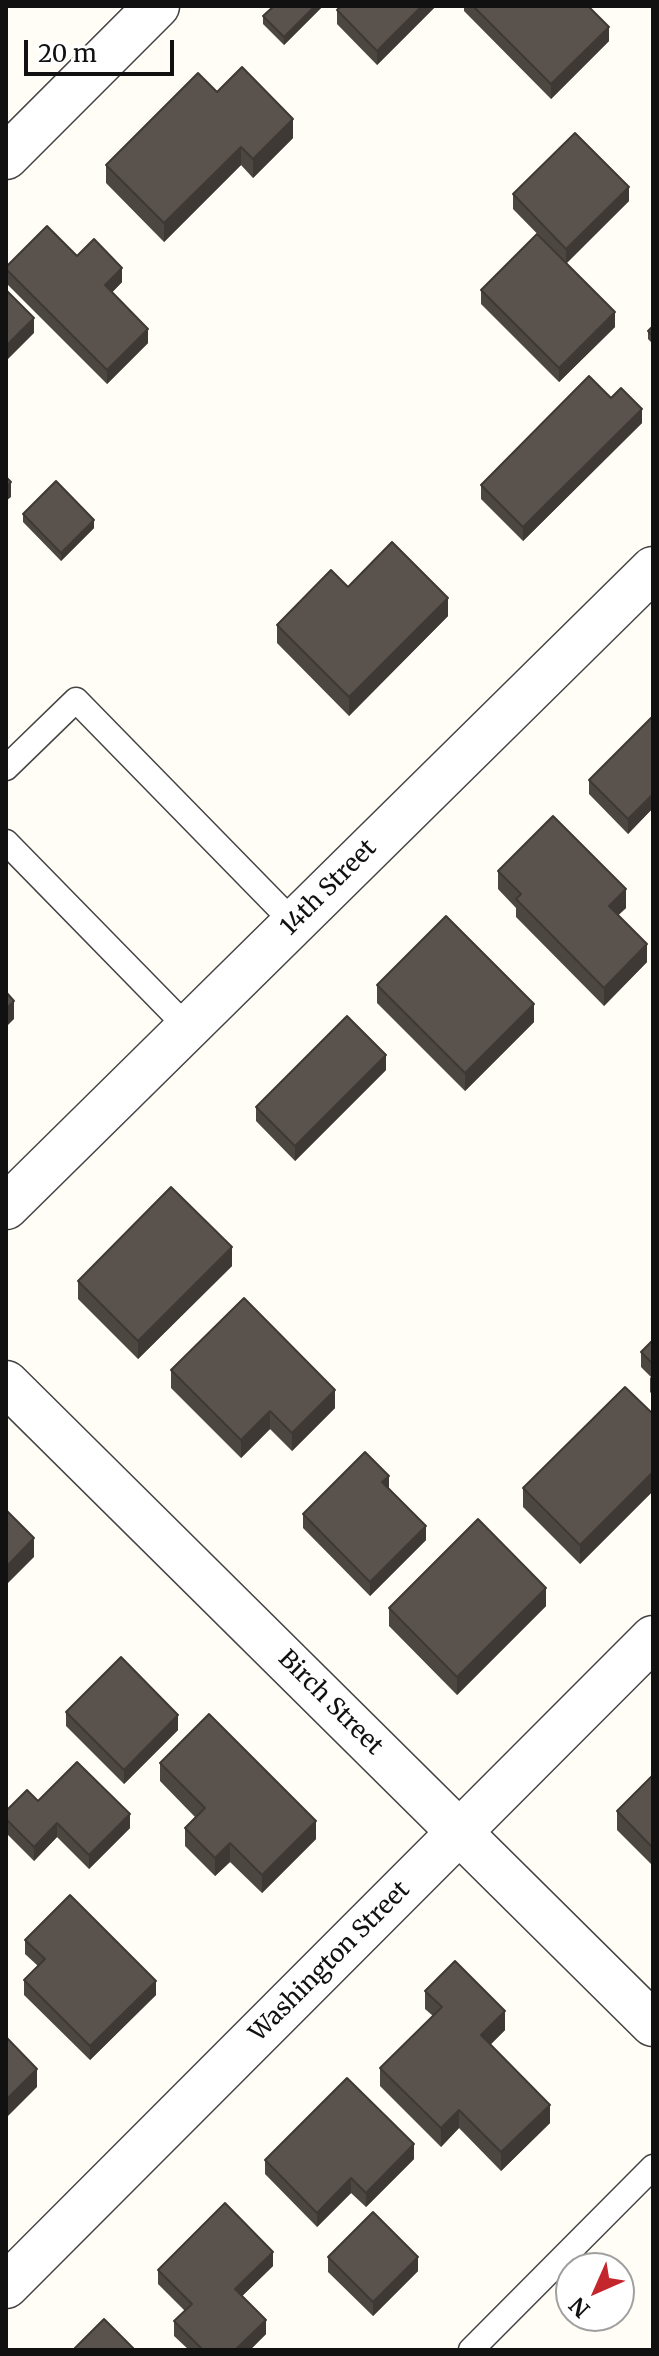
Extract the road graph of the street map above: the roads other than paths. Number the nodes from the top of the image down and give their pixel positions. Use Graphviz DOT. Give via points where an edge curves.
graph roads {
  1 [pos="157,6"];
  2 [pos="6,157"];
  3 [pos="653,569"];
  4 [pos="6,768"];
  5 [pos="6,842"];
  6 [pos="294,923"];
  7 [pos="188,1028"];
  8 [pos="6,1207"];
  9 [pos="6,1383"];
  10 [pos="653,1638"];
  11 [pos="461,1831"];
  12 [pos="653,2024"];
  13 [pos="653,2167"];
  14 [pos="6,2286"];
  15 [pos="471,2350"];
  1 -- 2 [label="street"];
  3 -- 6 [label="street, 14th Street"];
  4 -- 6 [label="lane" via="76,700"];
  5 -- 7 [label="lane"];
  6 -- 7 [label="street, 14th Street"];
  7 -- 8 [label="street, 14th Street"];
  9 -- 11 [label="street, Birch Street"];
  10 -- 11 [label="street, Washington Street"];
  11 -- 12 [label="street, Birch Street"];
  11 -- 14 [label="street, Washington Street"];
  13 -- 15 [label="lane"];
}
